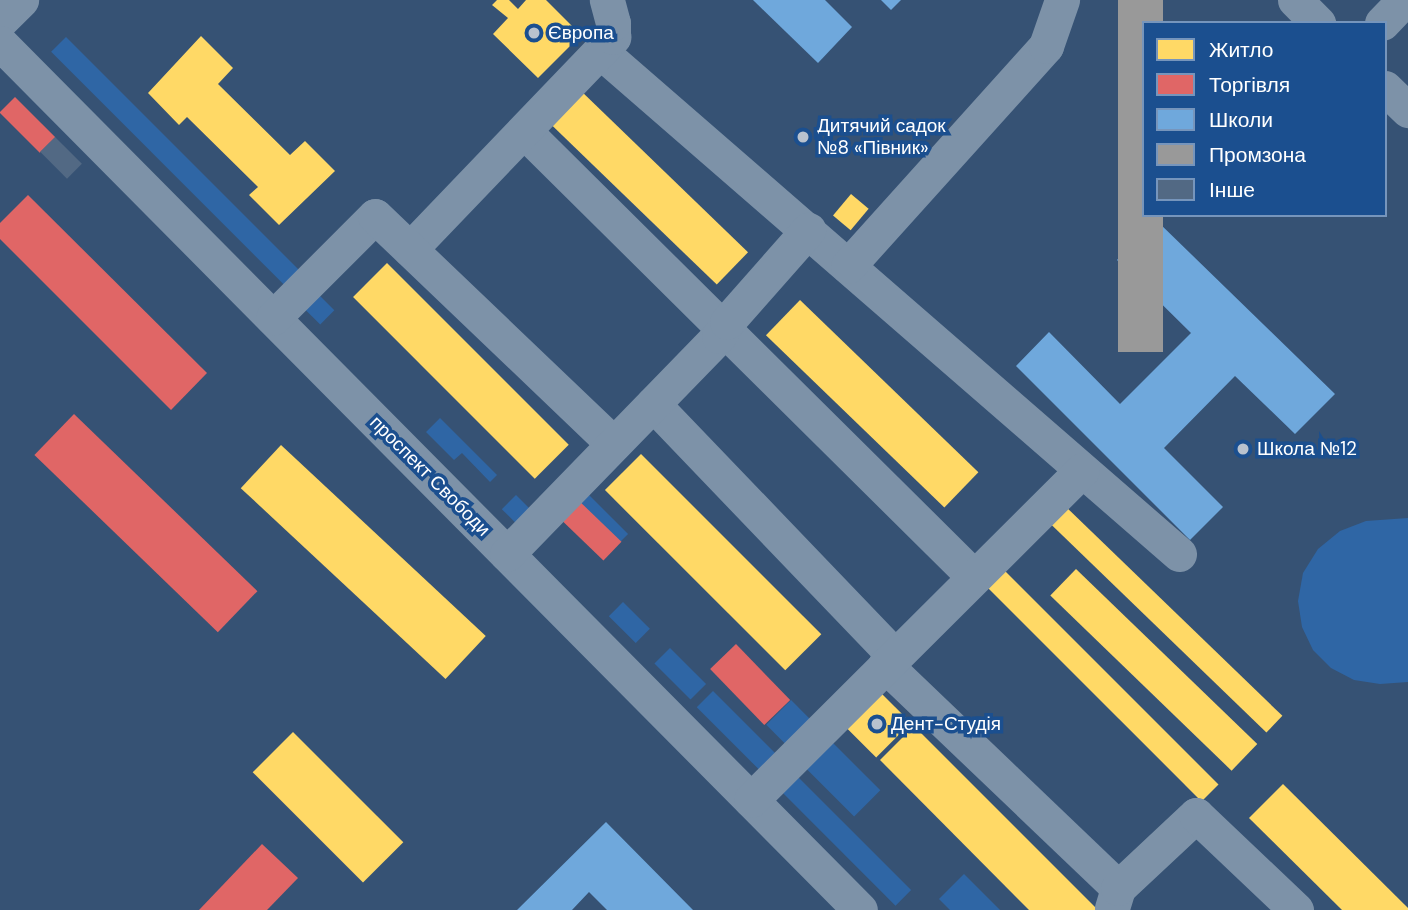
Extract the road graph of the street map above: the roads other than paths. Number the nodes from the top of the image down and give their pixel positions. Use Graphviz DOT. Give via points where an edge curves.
graph roads {
  1 [pos="21,0"];
  2 [pos="607,0"];
  3 [pos="1062,0"];
  4 [pos="1295,0"];
  5 [pos="1404,0"];
  6 [pos="0,21"];
  7 [pos="1316,21"];
  8 [pos="1384,21"];
  9 [pos="0,43"];
  10 [pos="600,51"];
  11 [pos="1387,90"];
  12 [pos="1408,110"];
  13 [pos="525,132"];
  14 [pos="808,230"];
  15 [pos="410,249"];
  16 [pos="849,266"];
  17 [pos="273,318"];
  18 [pos="724,329"];
  19 [pos="653,404"];
  20 [pos="614,444"];
  21 [pos="1082,470"];
  22 [pos="507,554"];
  23 [pos="1180,554"];
  24 [pos="974,577"];
  25 [pos="890,661"];
  26 [pos="751,800"];
  27 [pos="1115,899"];
  28 [pos="860,910"];
  29 [pos="1296,910"];
  1 -- 6 [label="street"];
  2 -- 10 [label="street" via="613,37"];
  3 -- 16 [label="street" via="1046,46"];
  4 -- 7 [label="street"];
  5 -- 8 [label="street"];
  9 -- 17 [label="street, проспект Свободи"];
  10 -- 13 [label="street"];
  10 -- 14 [label="street"];
  11 -- 12 [label="street"];
  13 -- 15 [label="street"];
  13 -- 18 [label="street"];
  14 -- 16 [label="street"];
  14 -- 18 [label="street"];
  15 -- 17 [label="street" via="372,216"];
  15 -- 20 [label="street"];
  16 -- 21 [label="street"];
  17 -- 22 [label="street, проспект Свободи"];
  18 -- 19 [label="street"];
  18 -- 24 [label="street"];
  19 -- 20 [label="street"];
  19 -- 25 [label="street"];
  20 -- 22 [label="street"];
  21 -- 23 [label="street"];
  21 -- 24 [label="street"];
  22 -- 26 [label="street, проспект Свободи"];
  24 -- 25 [label="street"];
  25 -- 26 [label="street"];
  25 -- 27 [label="street"];
  26 -- 28 [label="street, проспект Свободи"];
  27 -- 29 [label="street" via="1196,815"];
}
